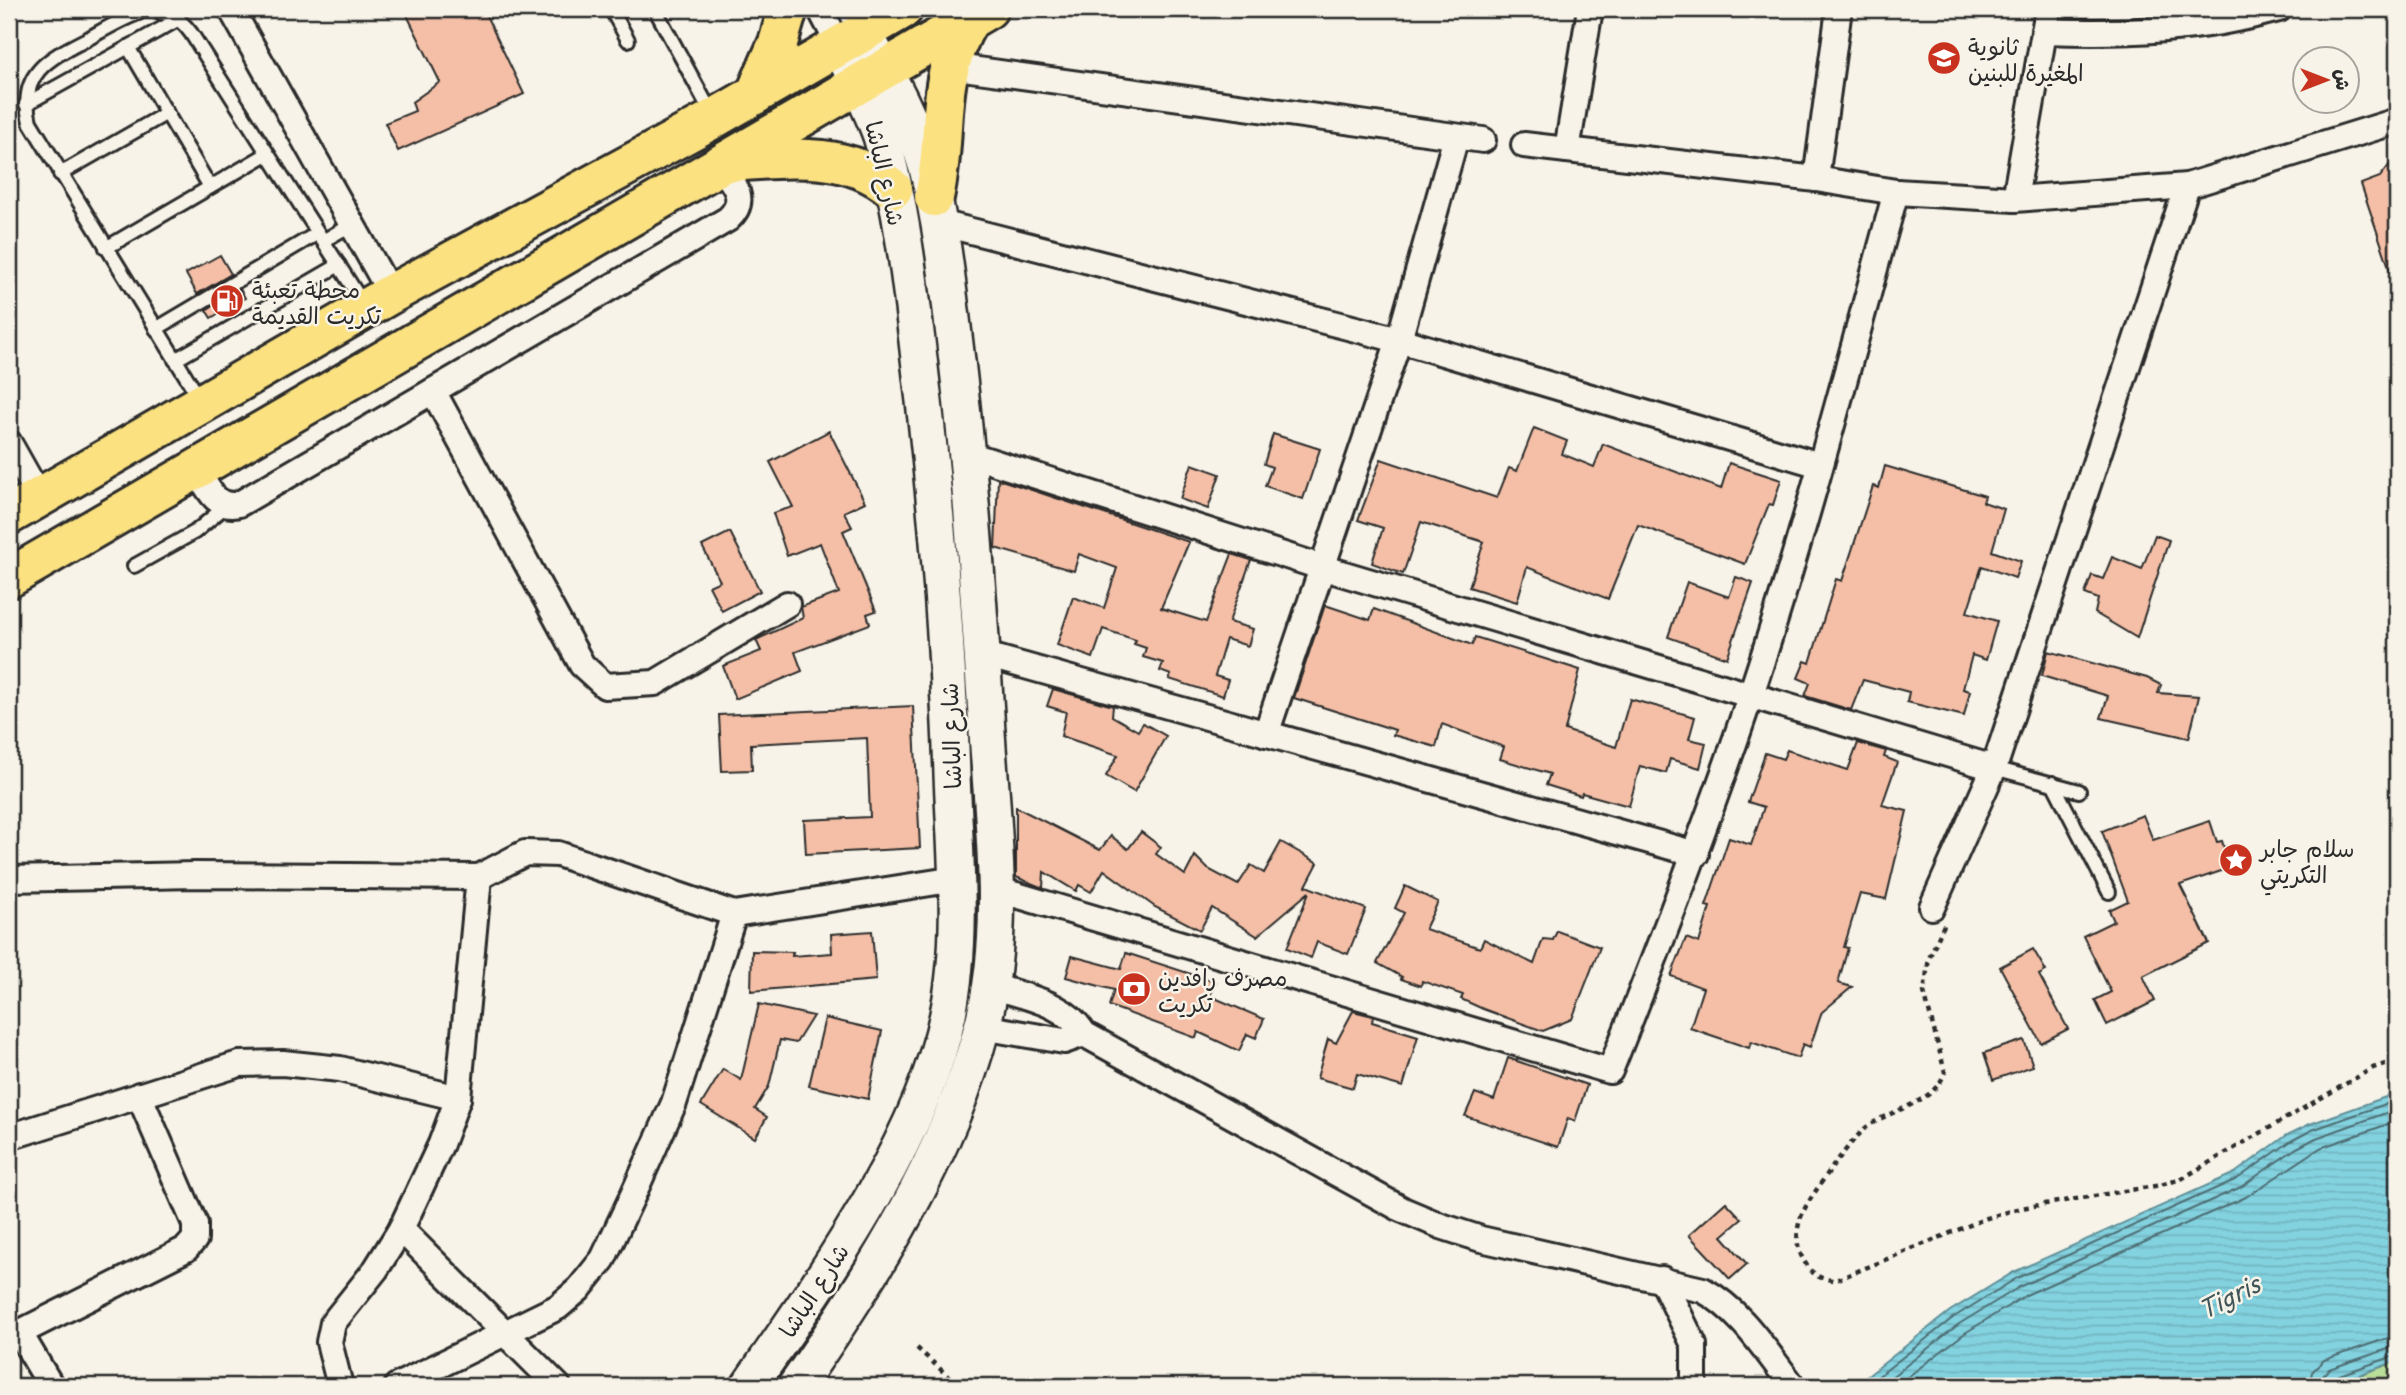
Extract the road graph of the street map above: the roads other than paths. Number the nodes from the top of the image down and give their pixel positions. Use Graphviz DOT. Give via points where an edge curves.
graph roads {
  1 [pos="231,9"];
  2 [pos="611,9"];
  3 [pos="655,9"];
  4 [pos="788,9"];
  5 [pos="820,9"];
  6 [pos="903,9"];
  7 [pos="1590,9"];
  8 [pos="1839,9"];
  9 [pos="2279,9"];
  10 [pos="979,14"];
  11 [pos="178,19"];
  12 [pos="2046,20"];
  13 [pos="851,29"];
  14 [pos="628,40"];
  15 [pos="128,47"];
  16 [pos="949,65"];
  17 [pos="870,75"];
  18 [pos="755,95"];
  19 [pos="26,104"];
  20 [pos="167,113"];
  21 [pos="715,118"];
  22 [pos="2397,121"];
  23 [pos="1456,137"];
  24 [pos="1483,140"];
  25 [pos="1524,145"];
  26 [pos="1567,150"];
  27 [pos="267,153"];
  28 [pos="722,164"];
  29 [pos="60,174"];
  30 [pos="1816,179"];
  31 [pos="2187,186"];
  32 [pos="210,187"];
  33 [pos="893,189"];
  34 [pos="1896,192"];
  35 [pos="2015,199"];
  36 [pos="937,210"];
  37 [pos="352,224"];
  38 [pos="321,237"];
  39 [pos="106,248"];
  40 [pos="339,265"];
  41 [pos="378,301"];
  42 [pos="156,329"];
  43 [pos="1399,340"];
  44 [pos="176,360"];
  45 [pos="433,391"];
  46 [pos="202,404"];
  47 [pos="9,443"];
  48 [pos="968,454"];
  49 [pos="1820,465"];
  50 [pos="197,470"];
  51 [pos="227,505"];
  52 [pos="24,507"];
  53 [pos="134,566"];
  54 [pos="1321,567"];
  55 [pos="9,578"];
  56 [pos="786,604"];
  57 [pos="982,654"];
  58 [pos="1750,697"];
  59 [pos="1266,734"];
  60 [pos="1994,768"];
  61 [pos="2053,783"];
  62 [pos="2078,790"];
  63 [pos="1696,854"];
  64 [pos="479,877"];
  65 [pos="9,879"];
  66 [pos="956,880"];
  67 [pos="996,889"];
  68 [pos="2109,892"];
  69 [pos="1939,913"];
  70 [pos="734,914"];
  71 [pos="992,986"];
  72 [pos="982,1027"];
  73 [pos="1084,1034"];
  74 [pos="139,1095"];
  75 [pos="458,1098"];
  76 [pos="9,1137"];
  77 [pos="401,1229"];
  78 [pos="1662,1279"];
  79 [pos="505,1333"];
  80 [pos="14,1335"];
  81 [pos="413,1383"];
  82 [pos="51,1386"];
  83 [pos="340,1386"];
  84 [pos="558,1386"];
  85 [pos="749,1386"];
  86 [pos="796,1386"];
  87 [pos="1694,1386"];
  88 [pos="1793,1386"];
  1 -- 37 [label="street"];
  2 -- 14 [label="lane"];
  3 -- 21 [label="lane"];
  4 -- 18 [label="main road"];
  5 -- 13 [label="street"];
  6 -- 13 [label="main road"];
  7 -- 26 [label="street"];
  8 -- 30 [label="street"];
  9 -- 12 [label="street" via="2234,21 2129,34"];
  10 -- 16 [label="main road"];
  10 -- 17 [label="main road"];
  11 -- 15 [label="lane"];
  11 -- 19 [label="lane" via="144,11 55,56 34,76"];
  11 -- 27 [label="lane"];
  12 -- 35 [label="street"];
  13 -- 17 [label="main road"];
  13 -- 18 [label="main road"];
  15 -- 19 [label="lane"];
  15 -- 20 [label="lane"];
  16 -- 23 [label="street"];
  16 -- 36 [label="main road" via="942,98"];
  17 -- 28 [label="main road"];
  17 -- 33 [label="main road, شارع الباشا"];
  17 -- 36 [label="main road" via="914,131"];
  18 -- 21 [label="main road"];
  19 -- 29 [label="lane" via="33,131"];
  20 -- 29 [label="lane"];
  20 -- 32 [label="lane"];
  21 -- 41 [label="main road"];
  22 -- 31 [label="street"];
  23 -- 24 [label="street"];
  23 -- 43 [label="street"];
  25 -- 26 [label="street"];
  26 -- 30 [label="street"];
  27 -- 32 [label="lane"];
  27 -- 38 [label="lane"];
  28 -- 33 [label="main road" via="832,160 865,169"];
  28 -- 45 [label="street" via="740,197 728,219"];
  28 -- 50 [label="main road"];
  29 -- 39 [label="lane"];
  30 -- 34 [label="street"];
  31 -- 35 [label="street"];
  31 -- 60 [label="street"];
  32 -- 39 [label="lane"];
  33 -- 66 [label="main road, شارع الباشا" via="921,377 941,567"];
  34 -- 35 [label="street"];
  34 -- 49 [label="street"];
  36 -- 43 [label="street"];
  36 -- 48 [label="main road"];
  37 -- 38 [label="lane"];
  37 -- 41 [label="street"];
  38 -- 40 [label="lane"];
  38 -- 42 [label="lane"];
  39 -- 42 [label="lane"];
  40 -- 41 [label="lane"];
  40 -- 44 [label="lane"];
  41 -- 46 [label="main road"];
  42 -- 44 [label="lane"];
  43 -- 49 [label="street"];
  43 -- 54 [label="street"];
  44 -- 46 [label="lane"];
  45 -- 51 [label="street" via="239,504"];
  45 -- 56 [label="street" via="582,665 604,686 655,683"];
  46 -- 52 [label="main road"];
  47 -- 52 [label="street"];
  48 -- 54 [label="street"];
  48 -- 57 [label="main road"];
  49 -- 58 [label="street"];
  50 -- 51 [label="street" via="216,500"];
  50 -- 55 [label="main road"];
  51 -- 53 [label="lane" via="195,532"];
  54 -- 58 [label="street"];
  54 -- 59 [label="street"];
  57 -- 59 [label="street"];
  57 -- 67 [label="main road"];
  58 -- 60 [label="street"];
  58 -- 63 [label="street"];
  59 -- 63 [label="street"];
  60 -- 61 [label="lane"];
  60 -- 69 [label="street"];
  61 -- 62 [label="lane"];
  61 -- 68 [label="lane"];
  63 -- 67 [label="street" via="1610,1071"];
  64 -- 65 [label="street"];
  64 -- 70 [label="street" via="525,853 558,854"];
  64 -- 75 [label="street"];
  66 -- 70 [label="street"];
  66 -- 85 [label="main road, شارع الباشا" via="948,1015 919,1100 863,1214"];
  67 -- 71 [label="main road"];
  70 -- 79 [label="street" via="674,1103 603,1259 558,1307"];
  71 -- 72 [label="main road"];
  71 -- 73 [label="street" via="1061,1009"];
  72 -- 73 [label="street" via="1064,1041"];
  72 -- 86 [label="main road" via="959,1098 906,1209 838,1326"];
  73 -- 78 [label="street" via="1403,1210 1481,1239"];
  74 -- 75 [label="street" via="239,1065 283,1063 340,1069"];
  74 -- 76 [label="street"];
  74 -- 80 [label="street" via="195,1224 195,1239 186,1249"];
  75 -- 77 [label="street"];
  77 -- 79 [label="street"];
  77 -- 83 [label="street" via="333,1322 329,1342"];
  78 -- 87 [label="street" via="1693,1345"];
  78 -- 88 [label="street" via="1716,1297 1746,1326"];
  79 -- 81 [label="street"];
  79 -- 84 [label="street"];
  80 -- 82 [label="street"];
}
